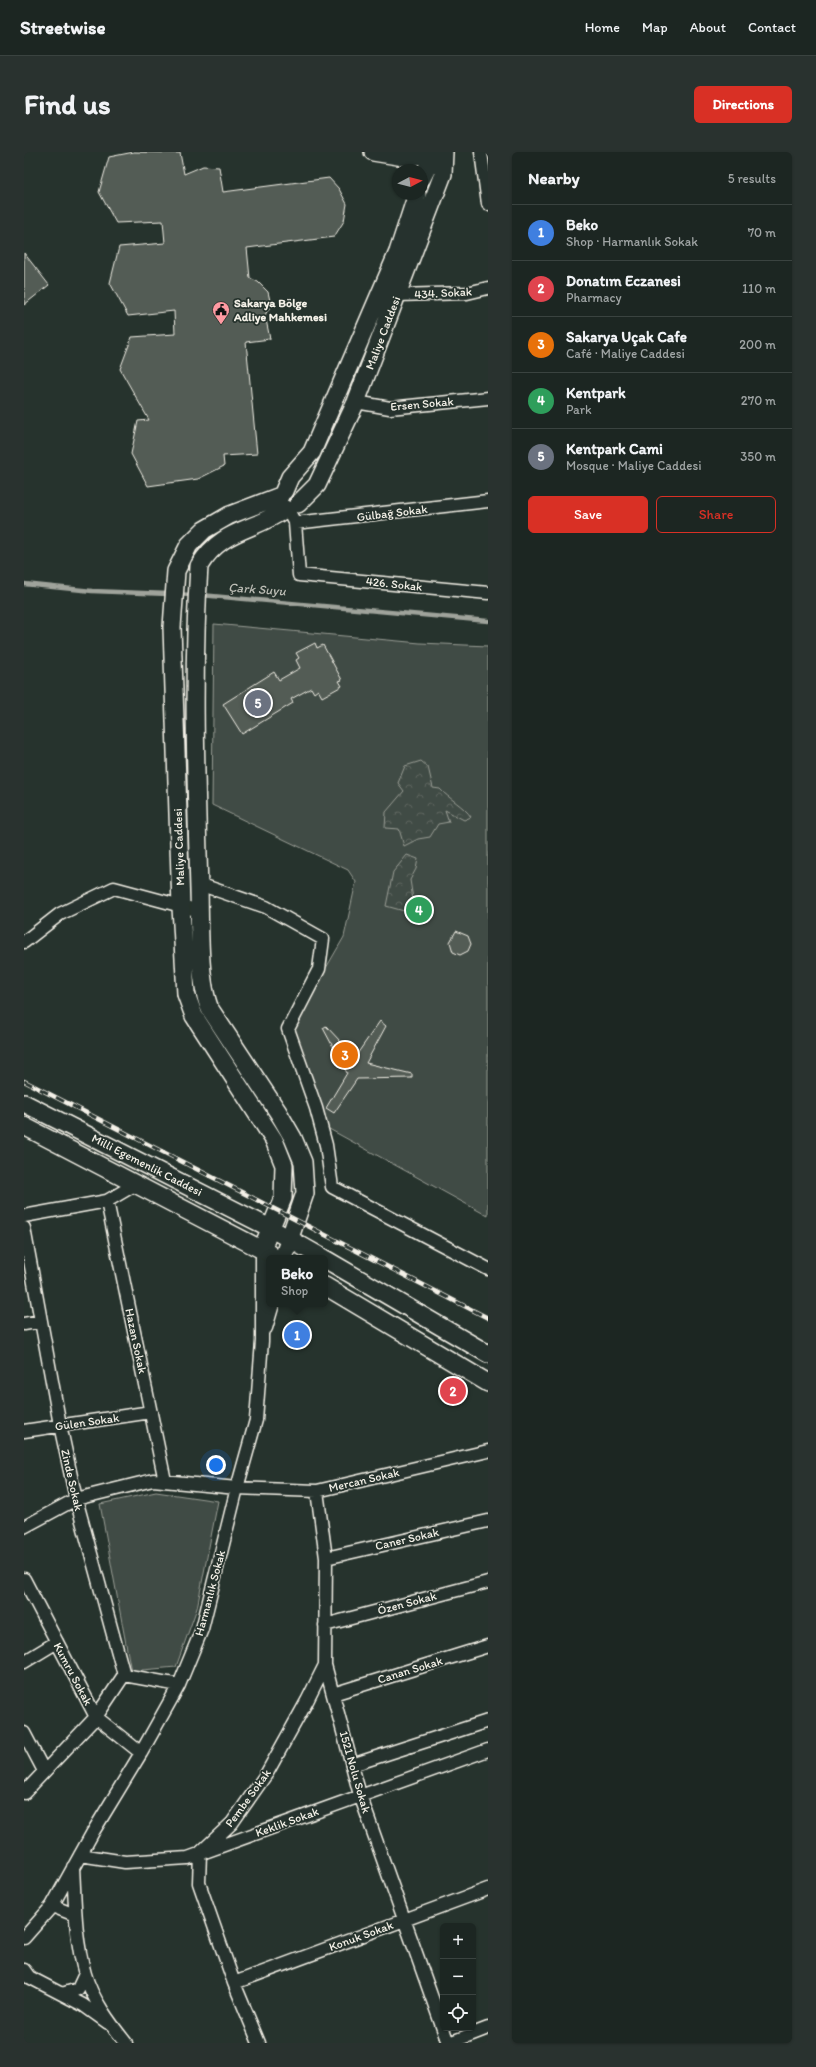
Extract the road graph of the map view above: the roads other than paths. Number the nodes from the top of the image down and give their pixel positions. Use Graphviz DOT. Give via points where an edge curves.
graph roads {
  1 [pos="373,152"];
  2 [pos="427,152"];
  3 [pos="435,152"];
  4 [pos="444,152"];
  5 [pos="481,152"];
  6 [pos="428,166"];
  7 [pos="488,198"];
  8 [pos="415,200"];
  9 [pos="488,204"];
  10 [pos="488,288"];
  11 [pos="398,295"];
  12 [pos="488,398"];
  13 [pos="356,402"];
  14 [pos="488,501"];
  15 [pos="288,506"];
  16 [pos="488,593"];
  17 [pos="199,884"];
  18 [pos="181,907"];
  19 [pos="200,911"];
  20 [pos="24,942"];
  21 [pos="24,1103"];
  22 [pos="24,1126"];
  23 [pos="136,1184"];
  24 [pos="107,1201"];
  25 [pos="24,1216"];
  26 [pos="24,1228"];
  27 [pos="270,1228"];
  28 [pos="290,1239"];
  29 [pos="262,1249"];
  30 [pos="272,1255"];
  31 [pos="284,1255"];
  32 [pos="317,1255"];
  33 [pos="328,1261"];
  34 [pos="488,1269"];
  35 [pos="328,1288"];
  36 [pos="272,1307"];
  37 [pos="41,1321"];
  38 [pos="24,1324"];
  39 [pos="262,1341"];
  40 [pos="488,1354"];
  41 [pos="488,1383"];
  42 [pos="150,1412"];
  43 [pos="60,1425"];
  44 [pos="24,1431"];
  45 [pos="488,1451"];
  46 [pos="165,1481"];
  47 [pos="237,1488"];
  48 [pos="317,1491"];
  49 [pos="76,1499"];
  50 [pos="488,1521"];
  51 [pos="24,1526"];
  52 [pos="326,1558"];
  53 [pos="24,1579"];
  54 [pos="488,1582"];
  55 [pos="325,1625"];
  56 [pos="57,1642"];
  57 [pos="488,1646"];
  58 [pos="24,1662"];
  59 [pos="325,1665"];
  60 [pos="124,1675"];
  61 [pos="179,1685"];
  62 [pos="333,1694"];
  63 [pos="96,1717"];
  64 [pos="488,1721"];
  65 [pos="24,1733"];
  66 [pos="488,1750"];
  67 [pos="141,1753"];
  68 [pos="352,1765"];
  69 [pos="44,1771"];
  70 [pos="24,1793"];
  71 [pos="360,1795"];
  72 [pos="200,1853"];
  73 [pos="80,1855"];
  74 [pos="73,1866"];
  75 [pos="488,1889"];
  76 [pos="52,1906"];
  77 [pos="75,1915"];
  78 [pos="403,1920"];
  79 [pos="24,1938"];
  80 [pos="85,1974"];
  81 [pos="26,1976"];
  82 [pos="234,1983"];
  83 [pos="62,1994"];
  84 [pos="113,2026"];
  85 [pos="488,2028"];
  86 [pos="126,2043"];
  87 [pos="259,2043"];
  88 [pos="448,2043"];
  1 -- 2 [label="main road" via="410,158"];
  3 -- 6 [label="main road"];
  4 -- 11 [label="main road, Maliye Caddesi" via="443,174"];
  5 -- 7 [label="street"];
  7 -- 9 [label="street"];
  8 -- 15 [label="main road, Maliye Caddesi" via="398,252 312,452 290,477"];
  10 -- 11 [label="street, 434. Sokak" via="467,293"];
  11 -- 13 [label="main road, Maliye Caddesi"];
  12 -- 13 [label="street, Ersen Sokak" via="390,408"];
  13 -- 15 [label="main road, Maliye Caddesi" via="317,485"];
  14 -- 15 [label="street, Gülbağ Sokak"];
  15 -- 16 [label="street, 426. Sokak" via="299,575"];
  15 -- 17 [label="main road, Maliye Caddesi" via="274,517 229,536 206,554 199,566 194,687"];
  15 -- 18 [label="main road, Maliye Caddesi" via="230,515 204,530 189,545 176,572 172,627"];
  17 -- 19 [label="main road, Maliye Caddesi"];
  17 -- 34 [label="street" via="266,907 323,939 319,970 288,1029 319,1118 332,1187"];
  18 -- 19 [label="street"];
  18 -- 20 [label="street" via="114,888 60,914"];
  18 -- 27 [label="main road, Maliye Caddesi" via="186,994 189,1005 280,1150 284,1165 283,1198"];
  19 -- 28 [label="main road, Maliye Caddesi" via="205,999 281,1117 302,1162 305,1192"];
  21 -- 27 [label="main road, Milli Egemenlik Caddesi"];
  22 -- 23 [label="main road, Milli Egemenlik Caddesi"];
  23 -- 24 [label="street"];
  23 -- 29 [label="main road, Milli Egemenlik Caddesi"];
  24 -- 25 [label="street"];
  24 -- 42 [label="street, Hazan Sokak"];
  26 -- 37 [label="street, Zinde Sokak"];
  27 -- 28 [label="main road, Milli Egemenlik Caddesi"];
  27 -- 29 [label="main road, Maliye Caddesi"];
  28 -- 31 [label="main road, Maliye Caddesi"];
  28 -- 32 [label="main road"];
  29 -- 30 [label="main road, Milli Egemenlik Caddesi"];
  29 -- 39 [label="street, Harmanlık Sokak"];
  33 -- 40 [label="main road"];
  35 -- 41 [label="main road"];
  36 -- 39 [label="street, Harmanlık Sokak"];
  37 -- 38 [label="street"];
  37 -- 43 [label="street, Zinde Sokak"];
  39 -- 47 [label="street, Harmanlık Sokak" via="256,1420"];
  42 -- 43 [label="street, Gülen Sokak"];
  42 -- 46 [label="street, Hazan Sokak"];
  43 -- 44 [label="street, Gülen Sokak"];
  43 -- 49 [label="street, Zinde Sokak"];
  45 -- 48 [label="street, Mercan Sokak"];
  46 -- 47 [label="street, Mercan Sokak"];
  46 -- 49 [label="street, Mercan Sokak" via="154,1480"];
  47 -- 48 [label="street, Mercan Sokak"];
  47 -- 61 [label="street, Harmanlık Sokak" via="202,1629"];
  48 -- 52 [label="street, 1521 Nolu Sokak"];
  49 -- 51 [label="street, Mercan Sokak"];
  49 -- 60 [label="street, Zinde Sokak"];
  50 -- 52 [label="street, Caner Sokak"];
  52 -- 55 [label="street, 1521 Nolu Sokak"];
  53 -- 56 [label="street, Kumru Sokak"];
  54 -- 55 [label="street, Özen Sokak"];
  55 -- 59 [label="street, 1521 Nolu Sokak"];
  56 -- 58 [label="street"];
  56 -- 63 [label="street, Kumru Sokak"];
  57 -- 62 [label="street, Canan Sokak"];
  59 -- 62 [label="street, 1521 Nolu Sokak"];
  59 -- 72 [label="street, Pembe Sokak" via="267,1773 232,1823"];
  60 -- 61 [label="street"];
  60 -- 63 [label="street"];
  61 -- 67 [label="street, Harmanlık Sokak"];
  62 -- 68 [label="street, 1521 Nolu Sokak"];
  63 -- 67 [label="street, Kumru Sokak"];
  63 -- 69 [label="street"];
  64 -- 68 [label="street"];
  65 -- 69 [label="street"];
  66 -- 71 [label="street, Keklik Sokak"];
  67 -- 73 [label="street, Harmanlık Sokak"];
  68 -- 71 [label="street, 1521 Nolu Sokak"];
  69 -- 70 [label="street"];
  71 -- 72 [label="street, Keklik Sokak"];
  71 -- 78 [label="street, 1521 Nolu Sokak"];
  72 -- 73 [label="street, Keklik Sokak" via="188,1858 125,1862"];
  72 -- 82 [label="street" via="199,1883"];
  73 -- 74 [label="street, Harmanlık Sokak"];
  74 -- 76 [label="street, Harmanlık Sokak"];
  74 -- 77 [label="street"];
  75 -- 78 [label="street, Konuk Sokak"];
  76 -- 77 [label="street"];
  76 -- 79 [label="street, Harmanlık Sokak"];
  77 -- 80 [label="street"];
  78 -- 82 [label="street, Konuk Sokak"];
  78 -- 88 [label="street, 1521 Nolu Sokak"];
  80 -- 83 [label="street" via="78,1989"];
  80 -- 84 [label="street" via="93,1994"];
  81 -- 83 [label="street"];
  82 -- 87 [label="street"];
  83 -- 84 [label="street"];
  84 -- 86 [label="street"];
  85 -- 88 [label="street"];
}
